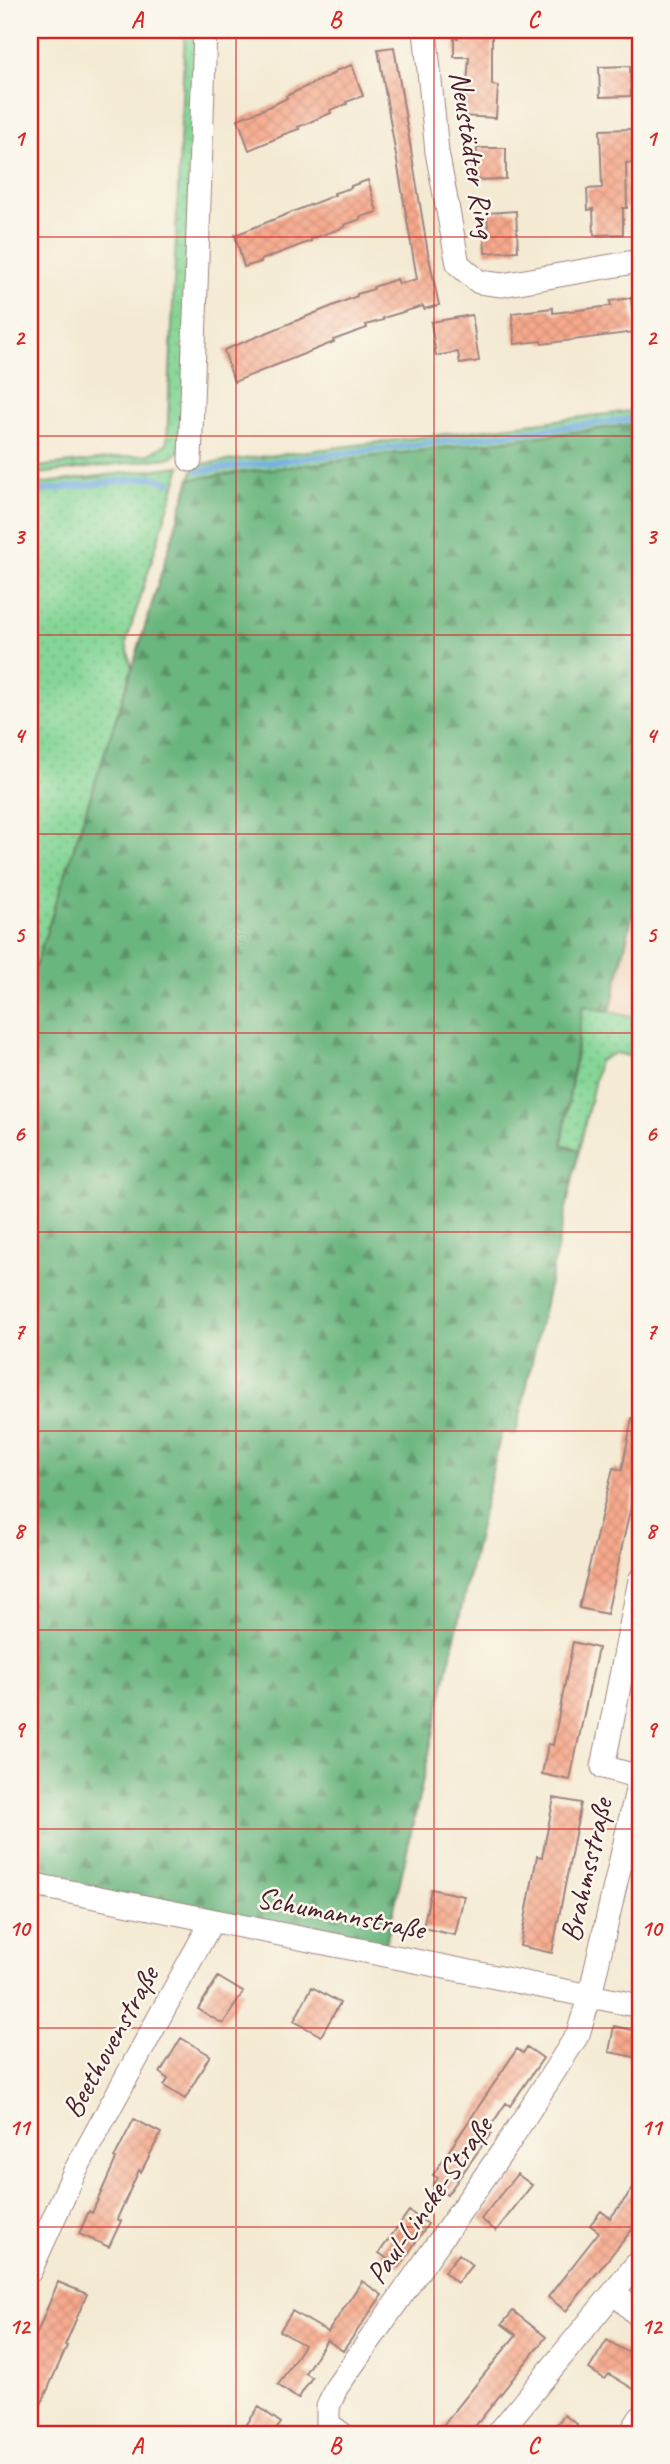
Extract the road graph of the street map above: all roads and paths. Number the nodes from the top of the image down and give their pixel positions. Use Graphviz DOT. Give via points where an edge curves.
graph roads {
  1 [pos="205,30"];
  2 [pos="425,30"];
  3 [pos="640,261"];
  4 [pos="190,460"];
  5 [pos="640,1580"];
  6 [pos="640,1777"];
  7 [pos="30,1884"];
  8 [pos="212,1921"];
  9 [pos="590,1995"];
  10 [pos="640,2006"];
  11 [pos="640,2260"];
  12 [pos="30,2272"];
  13 [pos="614,2292"];
  14 [pos="640,2317"];
  15 [pos="640,2418"];
  16 [pos="342,2434"];
  17 [pos="498,2434"];
  18 [pos="630,2434"];
  1 -- 4 [label="street"];
  2 -- 3 [label="street, Neustädter Ring" via="437,152 458,264 479,282 502,285"];
  5 -- 6 [label="street, Brahmsstraße" via="603,1767"];
  6 -- 9 [label="street, Brahmsstraße"];
  7 -- 8 [label="street, Schumannstraße"];
  8 -- 9 [label="street, Schumannstraße"];
  8 -- 12 [label="street, Beethovenstraße" via="75,2171"];
  9 -- 10 [label="street, Schumannstraße"];
  9 -- 16 [label="street, Paul-Lincke-Straße" via="578,2034 527,2114 336,2388 328,2407 328,2424"];
  11 -- 13 [label="street"];
  13 -- 14 [label="street"];
  13 -- 17 [label="street"];
  15 -- 18 [label="street"];
}
